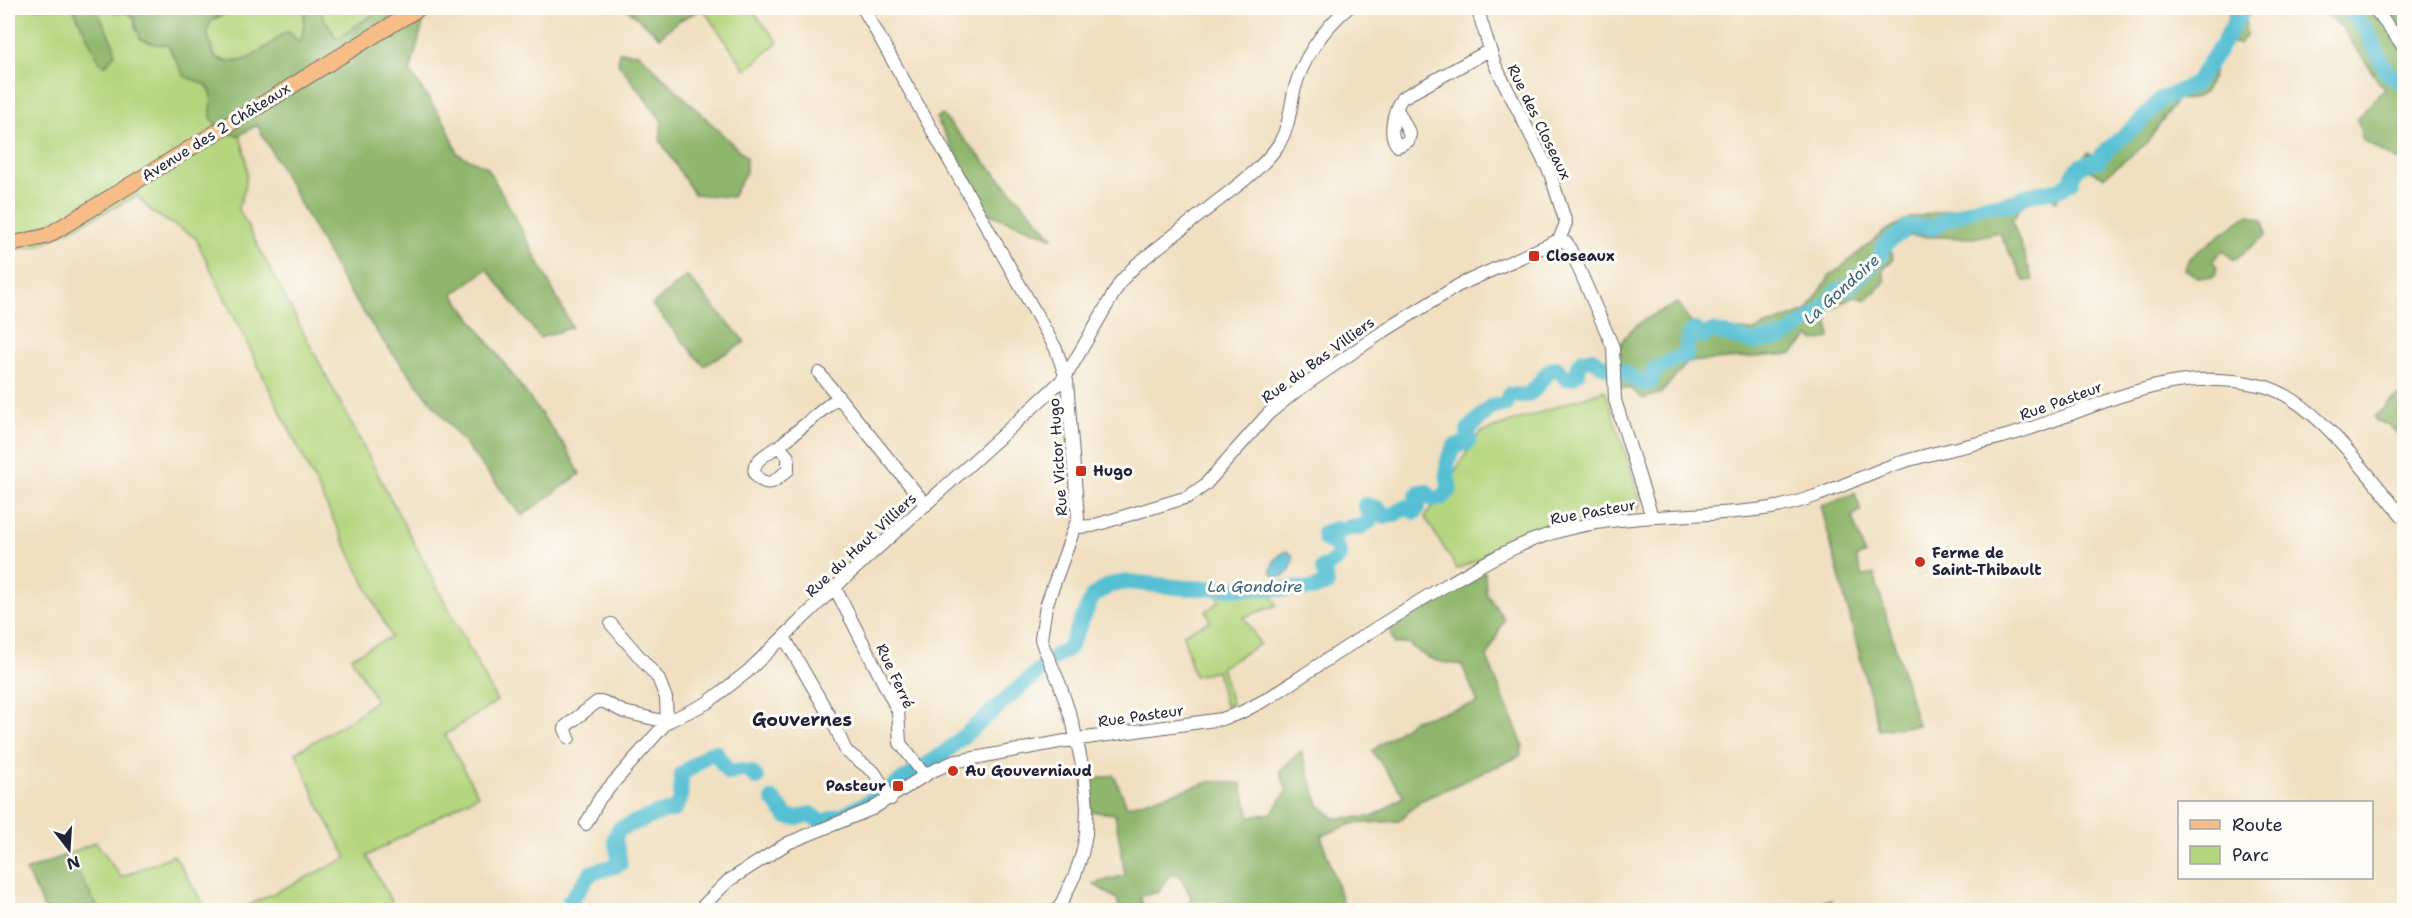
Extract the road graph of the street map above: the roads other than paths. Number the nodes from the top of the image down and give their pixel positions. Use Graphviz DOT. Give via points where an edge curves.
graph roads {
  1 [pos="419,8"];
  2 [pos="863,8"];
  3 [pos="1348,8"];
  4 [pos="1477,8"];
  5 [pos="2374,8"];
  6 [pos="2404,47"];
  7 [pos="1490,50"];
  8 [pos="1397,109"];
  9 [pos="1559,240"];
  10 [pos="8,245"];
  11 [pos="819,373"];
  12 [pos="1066,376"];
  13 [pos="838,397"];
  14 [pos="779,446"];
  15 [pos="926,505"];
  16 [pos="1652,517"];
  17 [pos="2404,518"];
  18 [pos="1077,527"];
  19 [pos="835,588"];
  20 [pos="611,624"];
  21 [pos="784,637"];
  22 [pos="667,722"];
  23 [pos="569,738"];
  24 [pos="1076,740"];
  25 [pos="921,771"];
  26 [pos="888,793"];
  27 [pos="586,824"];
  28 [pos="699,910"];
  29 [pos="1058,910"];
  1 -- 10 [label="main road, Avenue des 2 Châteaux" via="47,236"];
  2 -- 12 [label="street, Rue Victor Hugo" via="1056,349"];
  3 -- 12 [label="street, Rue du Haut Villiers" via="1317,40 1294,90 1290,120 1266,161 1128,273"];
  4 -- 7 [label="street, Rue des Closeaux"];
  5 -- 6 [label="street"];
  7 -- 8 [label="street" via="1407,94"];
  7 -- 9 [label="street, Rue des Closeaux" via="1550,173 1566,223"];
  9 -- 16 [label="street" via="1567,243 1613,347 1615,400"];
  9 -- 18 [label="street, Rue du Bas Villiers" via="1459,285 1295,392 1268,414 1205,485 1188,497"];
  11 -- 13 [label="street"];
  12 -- 15 [label="street, Rue du Haut Villiers"];
  12 -- 18 [label="street, Rue Victor Hugo"];
  13 -- 14 [label="street"];
  13 -- 15 [label="street"];
  15 -- 19 [label="street, Rue du Haut Villiers"];
  16 -- 17 [label="street, Rue Pasteur" via="1742,511 1798,502 1905,461 2013,434 2144,388 2172,381 2202,380 2260,386 2298,402 2321,422"];
  16 -- 24 [label="street, Rue Pasteur" via="1590,525 1535,539 1510,550 1430,595 1240,714"];
  18 -- 24 [label="street, Rue Victor Hugo" via="1051,589 1041,639"];
  19 -- 21 [label="street, Rue du Haut Villiers"];
  19 -- 25 [label="street, Rue Ferré" via="898,711 900,741"];
  20 -- 22 [label="street" via="658,678 666,698"];
  21 -- 22 [label="street, Rue du Haut Villiers" via="708,703"];
  21 -- 26 [label="street" via="834,722 846,751 874,772"];
  22 -- 23 [label="street" via="597,702 566,726"];
  22 -- 27 [label="street" via="600,798"];
  24 -- 25 [label="street, Rue Pasteur"];
  24 -- 29 [label="street, Rue Victor Hugo" via="1084,774 1086,834 1075,875"];
  25 -- 26 [label="street, Rue Pasteur"];
  26 -- 28 [label="street, Rue Pasteur" via="856,817 788,843 728,881"];
}
